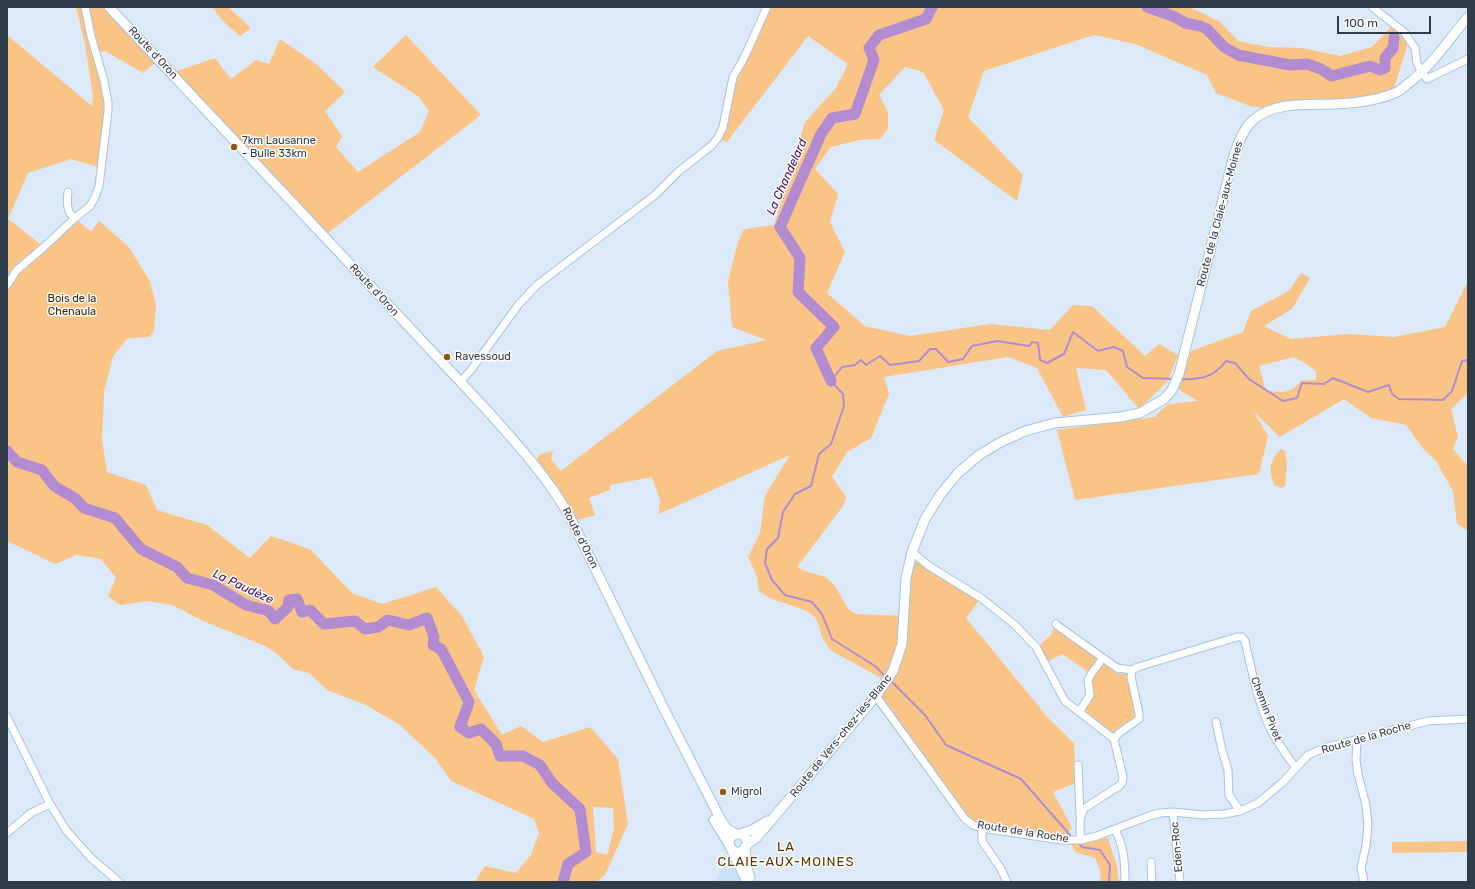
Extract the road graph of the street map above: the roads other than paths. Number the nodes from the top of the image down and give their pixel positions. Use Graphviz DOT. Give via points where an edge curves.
graph roads {
  1 [pos="85,7"];
  2 [pos="109,7"];
  3 [pos="767,7"];
  4 [pos="1372,7"];
  5 [pos="1468,18"];
  6 [pos="1468,59"];
  7 [pos="1422,74"];
  8 [pos="68,192"];
  9 [pos="75,218"];
  10 [pos="7,285"];
  11 [pos="460,382"];
  12 [pos="1151,407"];
  13 [pos="912,552"];
  14 [pos="1056,624"];
  15 [pos="1103,658"];
  16 [pos="1132,670"];
  17 [pos="876,696"];
  18 [pos="663,707"];
  19 [pos="1079,712"];
  20 [pos="7,717"];
  21 [pos="1468,719"];
  22 [pos="1216,722"];
  23 [pos="1114,739"];
  24 [pos="1357,739"];
  25 [pos="1078,765"];
  26 [pos="1296,768"];
  27 [pos="50,804"];
  28 [pos="779,811"];
  29 [pos="1240,811"];
  30 [pos="1173,812"];
  31 [pos="1080,816"];
  32 [pos="982,828"];
  33 [pos="1114,830"];
  34 [pos="7,832"];
  35 [pos="738,834"];
  36 [pos="1081,840"];
  37 [pos="746,846"];
  38 [pos="730,847"];
  39 [pos="1150,862"];
  40 [pos="119,882"];
  41 [pos="747,882"];
  42 [pos="752,882"];
  43 [pos="1008,882"];
  44 [pos="1125,882"];
  45 [pos="1152,882"];
  46 [pos="1180,882"];
  47 [pos="1364,882"];
  1 -- 9 [label="street" via="104,81 108,111 95,197 90,206"];
  2 -- 11 [label="main road, Route d'Oron"];
  3 -- 11 [label="street" via="733,77 718,138 654,195 537,285 519,304"];
  4 -- 7 [label="street" via="1404,32 1415,48"];
  5 -- 7 [label="main road, Route de la Claie-aux-Moines"];
  6 -- 7 [label="street" via="1427,79"];
  7 -- 12 [label="main road, Route de la Claie-aux-Moines" via="1398,92 1381,98 1279,108 1253,120 1244,131 1233,159 1179,374 1172,390"];
  8 -- 9 [label="street" via="68,210"];
  9 -- 10 [label="street" via="17,270"];
  11 -- 18 [label="main road, Route d'Oron" via="525,453 553,488 570,517"];
  12 -- 13 [label="main road, Route de Vers-chez-les-Blanc" via="1140,413 1121,417 1055,423 1025,431 979,455 940,495 925,519"];
  13 -- 17 [label="main road, Route de Vers-chez-les-Blanc" via="906,578 902,644 893,671"];
  13 -- 19 [label="street" via="929,566 981,598 1015,625 1036,647 1065,701"];
  14 -- 15 [label="street"];
  15 -- 16 [label="street" via="1117,668"];
  15 -- 19 [label="street" via="1088,680 1090,695"];
  16 -- 23 [label="street" via="1139,719"];
  16 -- 26 [label="street, Chemin Pivet" via="1242,637 1254,682 1272,730"];
  17 -- 28 [label="main road, Route de Vers-chez-les-Blanc"];
  17 -- 32 [label="street, Route de la Roche" via="965,819"];
  18 -- 35 [label="main road" via="721,820 727,829"];
  18 -- 38 [label="main road" via="703,796"];
  19 -- 23 [label="street"];
  20 -- 27 [label="street"];
  21 -- 24 [label="street, Route de la Roche" via="1428,721"];
  22 -- 29 [label="street" via="1228,770 1229,795"];
  23 -- 31 [label="street" via="1123,777 1122,783 1085,808"];
  24 -- 26 [label="street, Route de la Roche" via="1308,755"];
  24 -- 47 [label="street" via="1356,760 1368,824 1362,868"];
  25 -- 31 [label="street"];
  26 -- 29 [label="street, Route de la Roche" via="1258,803"];
  27 -- 34 [label="street" via="31,813"];
  27 -- 40 [label="street" via="66,830 91,858"];
  28 -- 35 [label="main road, Route de Vers-chez-les-Blanc" via="760,826"];
  28 -- 37 [label="main road, Route de Vers-chez-les-Blanc"];
  29 -- 30 [label="street, Route de la Roche" via="1203,815"];
  30 -- 33 [label="street, Route de la Roche" via="1149,816"];
  30 -- 46 [label="street, Eden-Roc"];
  31 -- 36 [label="street"];
  32 -- 36 [label="street, Route de la Roche" via="1060,840"];
  32 -- 43 [label="street" via="982,840"];
  33 -- 36 [label="street, Route de la Roche"];
  33 -- 44 [label="street" via="1123,851"];
  35 -- 37 [label="main road" via="745,839"];
  35 -- 38 [label="main road" via="730,839"];
  37 -- 38 [label="main road" via="738,851"];
  37 -- 42 [label="main road" via="746,866"];
  38 -- 41 [label="main road"];
  39 -- 45 [label="street"];
}
